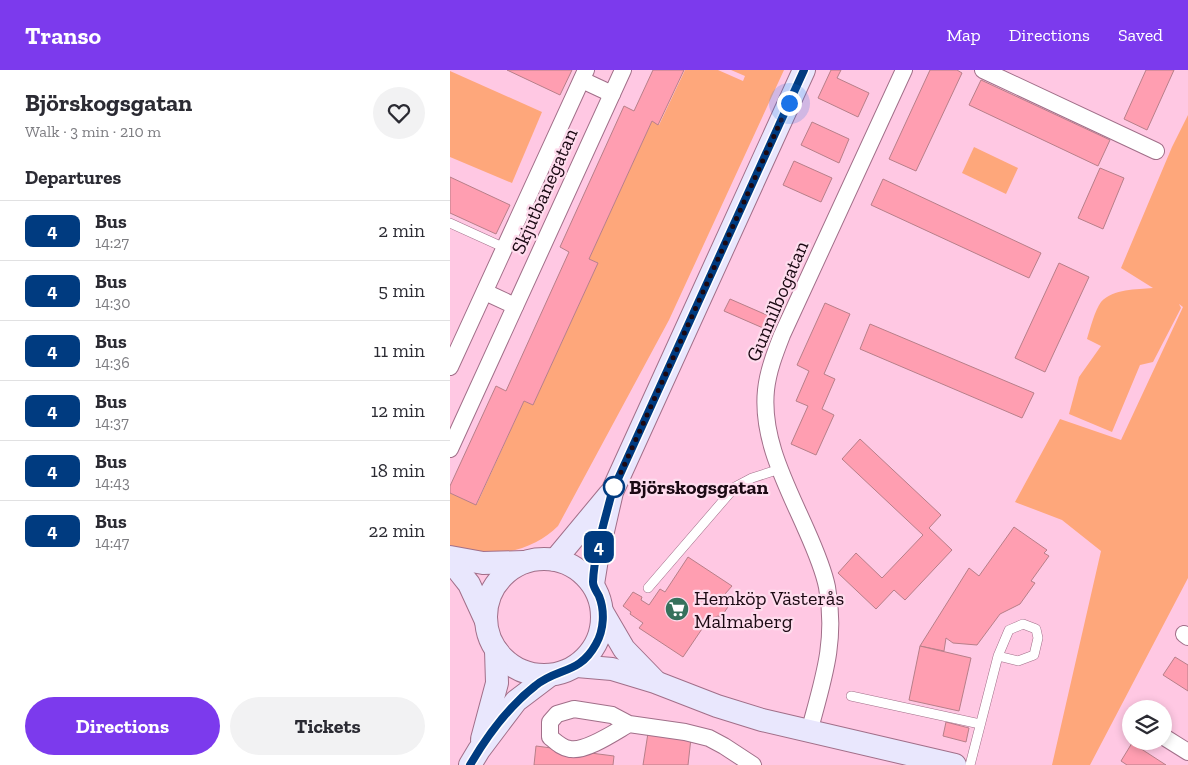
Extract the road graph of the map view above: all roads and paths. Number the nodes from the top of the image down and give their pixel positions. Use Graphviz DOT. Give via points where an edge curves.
graph roads {
  1 [pos="623,70"];
  2 [pos="804,70"];
  3 [pos="904,70"];
  4 [pos="983,70"];
  5 [pos="584,75"];
  6 [pos="612,94"];
  7 [pos="1156,151"];
  8 [pos="450,224"];
  9 [pos="505,248"];
  10 [pos="485,292"];
  11 [pos="515,306"];
  12 [pos="455,344"];
  13 [pos="450,367"];
  14 [pos="450,449"];
  15 [pos="780,469"];
  16 [pos="612,492"];
  17 [pos="450,559"];
  18 [pos="555,560"];
  19 [pos="525,562"];
  20 [pos="593,584"];
  21 [pos="648,588"];
  22 [pos="603,613"];
  23 [pos="486,622"];
  24 [pos="496,650"];
  25 [pos="998,656"];
  26 [pos="577,666"];
  27 [pos="549,676"];
  28 [pos="655,682"];
  29 [pos="850,696"];
  30 [pos="630,724"];
  31 [pos="980,724"];
  32 [pos="809,732"];
  33 [pos="1172,742"];
  34 [pos="1188,752"];
  35 [pos="475,757"];
  36 [pos="753,765"];
  37 [pos="955,765"];
  38 [pos="970,765"];
  1 -- 6 [label="street, Skjutbanegatan"];
  2 -- 16 [label="main road"];
  3 -- 15 [label="street, Gunnilbogatan" via="782,335 772,364 766,390 766,417"];
  4 -- 7 [label="street"];
  5 -- 6 [label="street, Skjutbanegatan"];
  5 -- 9 [label="street, Skjutbanegatan"];
  6 -- 11 [label="street, Skjutbanegatan"];
  8 -- 9 [label="lane"];
  9 -- 10 [label="street, Skjutbanegatan"];
  10 -- 11 [label="street"];
  10 -- 12 [label="street, Skjutbanegatan"];
  11 -- 14 [label="street, Skjutbanegatan"];
  12 -- 13 [label="street, Skjutbanegatan"];
  15 -- 21 [label="lane" via="735,487"];
  15 -- 32 [label="street, Gunnilbogatan" via="812,544 826,584 830,611 831,638"];
  16 -- 18 [label="main road"];
  16 -- 20 [label="main road"];
  17 -- 19 [label="main road" via="483,563"];
  17 -- 23 [label="main road" via="469,584"];
  18 -- 19 [label="main road"];
  18 -- 20 [label="main road" via="570,564"];
  19 -- 23 [label="main road" via="511,569 496,585 487,606"];
  20 -- 22 [label="main road"];
  22 -- 26 [label="main road" via="597,643"];
  22 -- 28 [label="main road" via="624,649"];
  23 -- 24 [label="main road"];
  24 -- 27 [label="main road" via="519,670"];
  24 -- 35 [label="main road" via="497,683"];
  25 -- 25 [label="lane" via="1009,630 1023,624 1036,629 1038,638 1034,655 1018,661"];
  25 -- 31 [label="lane"];
  26 -- 27 [label="main road"];
  26 -- 28 [label="main road" via="612,669"];
  27 -- 35 [label="main road" via="516,701"];
  28 -- 32 [label="main road" via="716,706"];
  29 -- 31 [label="lane"];
  30 -- 36 [label="street" via="708,738"];
  31 -- 38 [label="lane"];
  32 -- 37 [label="main road"];
  33 -- 34 [label="street"];
}
